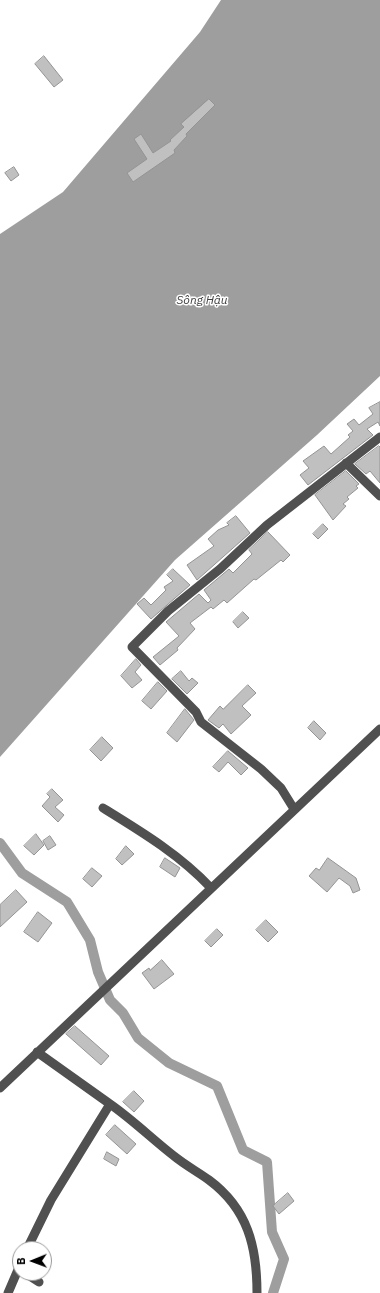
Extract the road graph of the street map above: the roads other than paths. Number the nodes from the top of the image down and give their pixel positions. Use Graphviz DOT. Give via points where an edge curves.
graph roads {
  1 [pos="380,437"];
  2 [pos="346,463"];
  3 [pos="380,496"];
  4 [pos="380,729"];
  5 [pos="103,808"];
  6 [pos="294,809"];
  7 [pos="211,888"];
  8 [pos="37,1052"];
  9 [pos="0,1088"];
  10 [pos="110,1104"];
  11 [pos="31,1241"];
  12 [pos="14,1281"];
  13 [pos="8,1293"];
  14 [pos="257,1293"];
  1 -- 2 [label="street"];
  2 -- 3 [label="street"];
  2 -- 6 [label="street" via="267,525 220,569 168,611 132,647 196,712 201,722 281,788"];
  4 -- 6 [label="street"];
  5 -- 7 [label="street" via="183,860"];
  6 -- 7 [label="street"];
  7 -- 8 [label="street"];
  8 -- 9 [label="street"];
  8 -- 10 [label="street"];
  10 -- 11 [label="street" via="51,1200"];
  10 -- 14 [label="street" via="180,1161 209,1180 233,1204 244,1221 256,1256"];
  12 -- 13 [label="street"];
}
